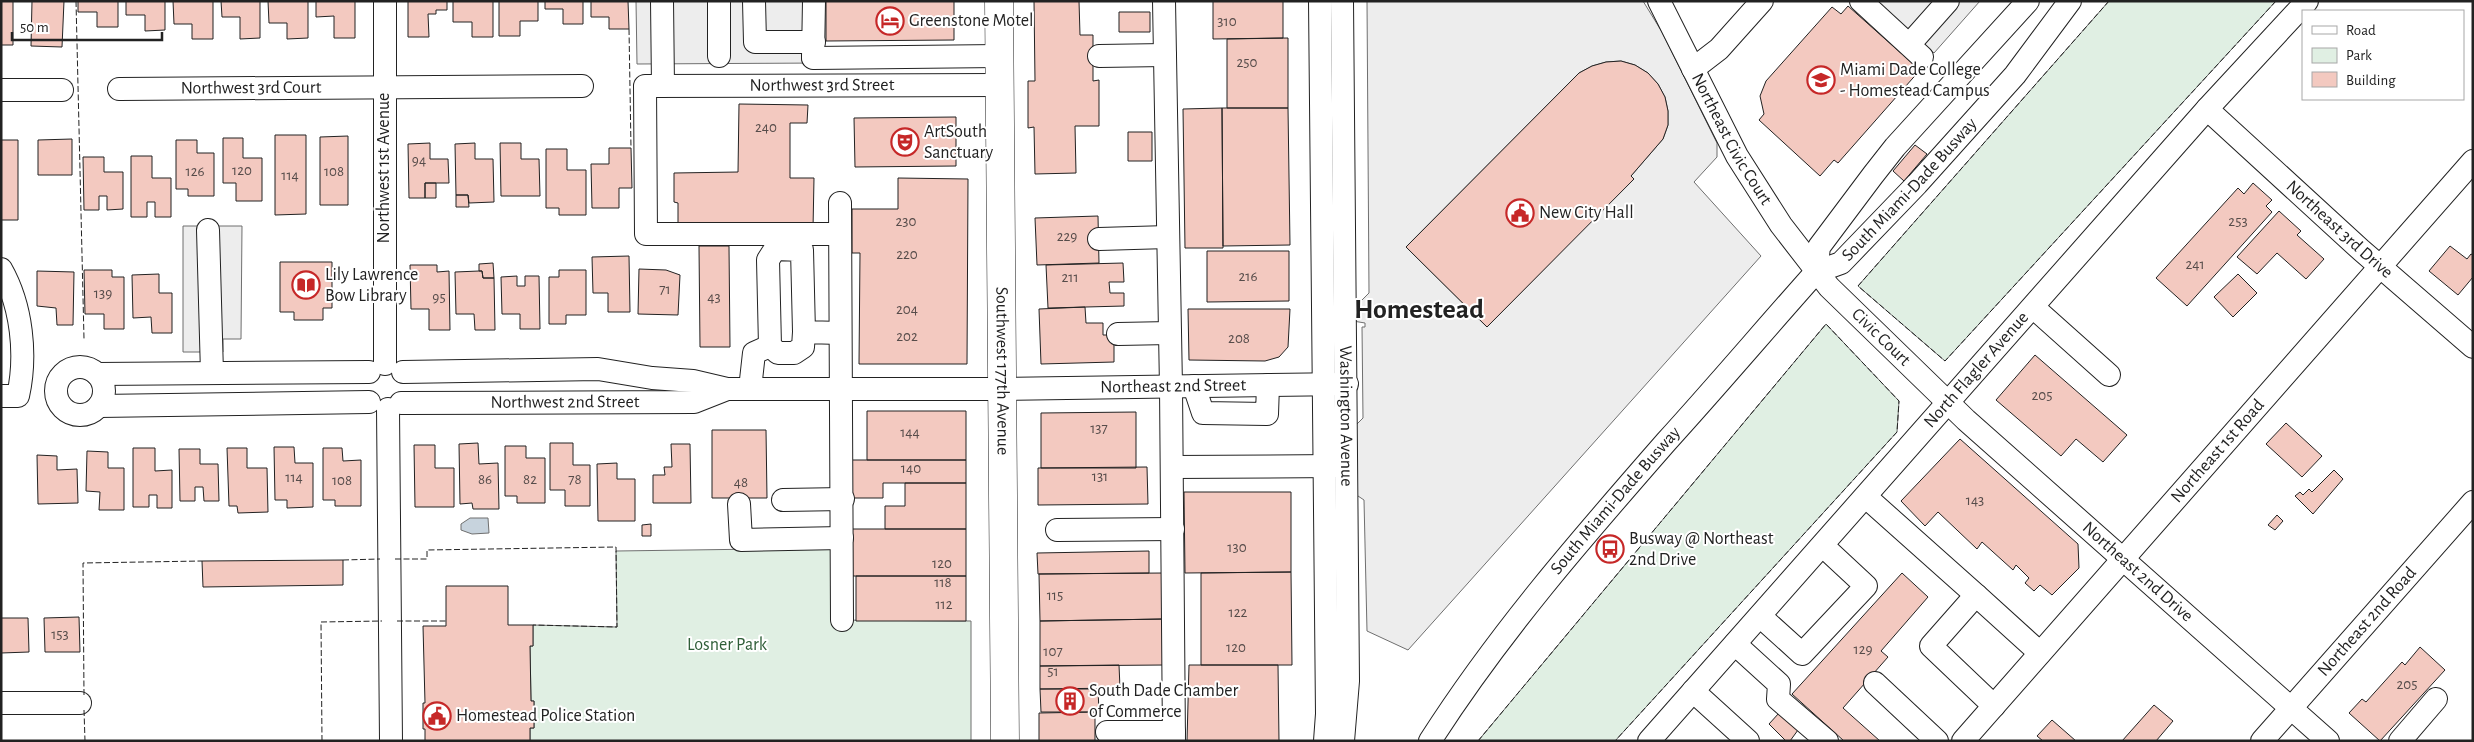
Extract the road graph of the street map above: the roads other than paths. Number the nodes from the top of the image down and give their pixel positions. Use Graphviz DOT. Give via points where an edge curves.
graph roads {
  1 [pos="384,1"];
  2 [pos="662,1"];
  3 [pos="719,1"];
  4 [pos="754,1"];
  5 [pos="814,1"];
  6 [pos="999,1"];
  7 [pos="1164,1"];
  8 [pos="1320,1"];
  9 [pos="1342,1"];
  10 [pos="1658,1"];
  11 [pos="1762,1"];
  12 [pos="1860,1"];
  13 [pos="1948,1"];
  14 [pos="2028,1"];
  15 [pos="2070,1"];
  16 [pos="2307,1"];
  17 [pos="813,50"];
  18 [pos="719,56"];
  19 [pos="999,56"];
  20 [pos="1099,56"];
  21 [pos="1165,56"];
  22 [pos="1694,69"];
  23 [pos="999,85"];
  24 [pos="582,86"];
  25 [pos="654,86"];
  26 [pos="813,86"];
  27 [pos="384,87"];
  28 [pos="119,89"];
  29 [pos="1,90"];
  30 [pos="62,90"];
  31 [pos="2207,109"];
  32 [pos="2473,161"];
  33 [pos="840,203"];
  34 [pos="208,230"];
  35 [pos="840,234"];
  36 [pos="1168,237"];
  37 [pos="1098,239"];
  38 [pos="2380,266"];
  39 [pos="1,269"];
  40 [pos="1816,272"];
  41 [pos="2034,308"];
  42 [pos="804,332"];
  43 [pos="840,333"];
  44 [pos="1170,333"];
  45 [pos="1118,334"];
  46 [pos="770,346"];
  47 [pos="2473,347"];
  48 [pos="385,369"];
  49 [pos="531,370"];
  50 [pos="212,373"];
  51 [pos="97,374"];
  52 [pos="2109,375"];
  53 [pos="652,378"];
  54 [pos="1346,384"];
  55 [pos="1324,385"];
  56 [pos="1171,387"];
  57 [pos="841,388"];
  58 [pos="727,389"];
  59 [pos="750,389"];
  60 [pos="1002,389"];
  61 [pos="10,396"];
  62 [pos="531,402"];
  63 [pos="652,402"];
  64 [pos="1948,402"];
  65 [pos="386,405"];
  66 [pos="99,406"];
  67 [pos="1336,466"];
  68 [pos="1172,467"];
  69 [pos="1866,497"];
  70 [pos="843,499"];
  71 [pos="783,500"];
  72 [pos="2473,502"];
  73 [pos="739,504"];
  74 [pos="1057,530"];
  75 [pos="1173,530"];
  76 [pos="842,538"];
  77 [pos="1822,546"];
  78 [pos="2123,558"];
  79 [pos="1976,596"];
  80 [pos="1760,616"];
  81 [pos="842,620"];
  82 [pos="1735,644"];
  83 [pos="2040,653"];
  84 [pos="1875,683"];
  85 [pos="1692,691"];
  86 [pos="2436,699"];
  87 [pos="1,702"];
  88 [pos="80,703"];
  89 [pos="1994,706"];
  90 [pos="2290,708"];
  91 [pos="1107,732"];
  92 [pos="1174,736"];
  93 [pos="390,741"];
  94 [pos="1005,741"];
  95 [pos="1325,741"];
  96 [pos="1342,741"];
  97 [pos="1430,741"];
  98 [pos="1649,741"];
  99 [pos="1748,741"];
  100 [pos="1827,741"];
  101 [pos="1938,741"];
  102 [pos="1963,741"];
  103 [pos="2262,741"];
  104 [pos="2328,741"];
  105 [pos="2400,741"];
  1 -- 27 [label="street, Northwest 1st Avenue"];
  2 -- 25 [label="street"];
  3 -- 18 [label="street"];
  4 -- 17 [label="street" via="755,42"];
  5 -- 17 [label="street"];
  6 -- 19 [label="main road, Southwest 177th Avenue"];
  7 -- 21 [label="street"];
  8 -- 55 [label="street, Washington Avenue"];
  9 -- 54 [label="street, Washington Avenue"];
  10 -- 22 [label="street, Northeast Civic Court"];
  11 -- 22 [label="street" via="1719,50"];
  12 -- 13 [label="street" via="1919,47"];
  14 -- 40 [label="street, South Miami-Dade Busway" via="1895,147 1819,247"];
  15 -- 40 [label="street, South Miami-Dade Busway" via="2014,75 1911,191 1841,263"];
  16 -- 31 [label="street, North Flagler Avenue"];
  17 -- 19 [label="street"];
  17 -- 26 [label="street"];
  19 -- 23 [label="main road, Southwest 177th Avenue"];
  20 -- 21 [label="street"];
  21 -- 36 [label="street"];
  22 -- 40 [label="street, Northeast Civic Court" via="1737,156"];
  23 -- 26 [label="street, Northwest 3rd Street"];
  23 -- 60 [label="main road, Southwest 177th Avenue"];
  24 -- 27 [label="street"];
  25 -- 26 [label="street, Northwest 3rd Street"];
  25 -- 35 [label="street" via="646,234"];
  27 -- 28 [label="street, Northwest 3rd Court"];
  27 -- 48 [label="street, Northwest 1st Avenue"];
  29 -- 30 [label="street"];
  31 -- 38 [label="street, Northeast 3rd Drive"];
  31 -- 41 [label="street, North Flagler Avenue"];
  32 -- 38 [label="street, Northeast 1st Road"];
  33 -- 35 [label="street"];
  34 -- 50 [label="street"];
  35 -- 43 [label="street"];
  36 -- 37 [label="street"];
  36 -- 44 [label="street"];
  38 -- 47 [label="street, Northeast 3rd Drive"];
  38 -- 78 [label="street, Northeast 1st Road"];
  39 -- 61 [label="street" via="14,298 23,350 24,370"];
  40 -- 64 [label="street, Civic Court" via="1840,300"];
  40 -- 97 [label="street, South Miami-Dade Busway" via="1544,582 1474,675"];
  41 -- 52 [label="street"];
  41 -- 64 [label="street, North Flagler Avenue"];
  42 -- 43 [label="street"];
  42 -- 46 [label="street" via="803,346 794,354 778,354"];
  42 -- 46 [label="street" via="802,250 775,249 768,260"];
  43 -- 57 [label="street"];
  44 -- 45 [label="street"];
  44 -- 56 [label="street"];
  46 -- 59 [label="street" via="754,353"];
  48 -- 49 [label="street, Northwest 2nd Street"];
  48 -- 50 [label="street, Northwest 2nd Street"];
  48 -- 65 [label="street" via="408,388"];
  48 -- 65 [label="street" via="365,377 363,390"];
  49 -- 53 [label="street, Northwest 2nd Street" via="598,369"];
  49 -- 62 [label="street"];
  50 -- 51 [label="street, Northwest 2nd Street"];
  51 -- 66 [label="street" via="104,390"];
  51 -- 66 [label="street" via="84,367 69,370 57,388 60,403 71,413 86,414"];
  53 -- 58 [label="street, Northwest 2nd Street" via="693,381"];
  53 -- 63 [label="street"];
  54 -- 55 [label="street, Northeast 2nd Street"];
  54 -- 67 [label="street, Washington Avenue"];
  55 -- 56 [label="street, Northeast 2nd Street"];
  55 -- 67 [label="street, Washington Avenue"];
  56 -- 60 [label="street, Northeast 2nd Street"];
  56 -- 68 [label="street"];
  57 -- 59 [label="street, Northwest 2nd Street"];
  57 -- 60 [label="street, Northwest 2nd Street"];
  57 -- 70 [label="street"];
  58 -- 59 [label="street, Northwest 2nd Street"];
  58 -- 63 [label="street, Northwest 2nd Street" via="694,402"];
  60 -- 94 [label="main road, Southwest 177th Avenue"];
  62 -- 63 [label="street, Northwest 2nd Street"];
  62 -- 65 [label="street, Northwest 2nd Street"];
  64 -- 69 [label="street, North Flagler Avenue"];
  64 -- 78 [label="street, Northeast 2nd Drive"];
  65 -- 66 [label="street, Northwest 2nd Street"];
  65 -- 93 [label="street"];
  67 -- 68 [label="street"];
  67 -- 95 [label="street, Washington Avenue"];
  67 -- 96 [label="street, Washington Avenue" via="1348,681"];
  68 -- 75 [label="street"];
  69 -- 77 [label="street, North Flagler Avenue"];
  69 -- 79 [label="street"];
  70 -- 71 [label="street"];
  70 -- 76 [label="street"];
  72 -- 90 [label="street, Northeast 2nd Road"];
  73 -- 76 [label="street" via="741,540"];
  74 -- 75 [label="street"];
  75 -- 92 [label="street"];
  76 -- 81 [label="street"];
  77 -- 80 [label="street, North Flagler Avenue"];
  77 -- 80 [label="street" via="1866,586 1802,654"];
  78 -- 83 [label="street, Northeast 1st Road"];
  78 -- 90 [label="street, Northeast 2nd Drive"];
  79 -- 83 [label="street"];
  79 -- 89 [label="street" via="1931,646"];
  80 -- 82 [label="street, North Flagler Avenue"];
  82 -- 85 [label="street, North Flagler Avenue"];
  82 -- 100 [label="street" via="1779,684 1778,699"];
  83 -- 89 [label="street, Northeast 1st Road"];
  84 -- 101 [label="street"];
  85 -- 98 [label="street, North Flagler Avenue"];
  85 -- 99 [label="street"];
  86 -- 105 [label="street"];
  87 -- 88 [label="street"];
  89 -- 102 [label="street, Northeast 1st Road"];
  90 -- 103 [label="street, Northeast 2nd Road"];
  90 -- 104 [label="street, Northeast 2nd Drive"];
  91 -- 92 [label="street"];
}
